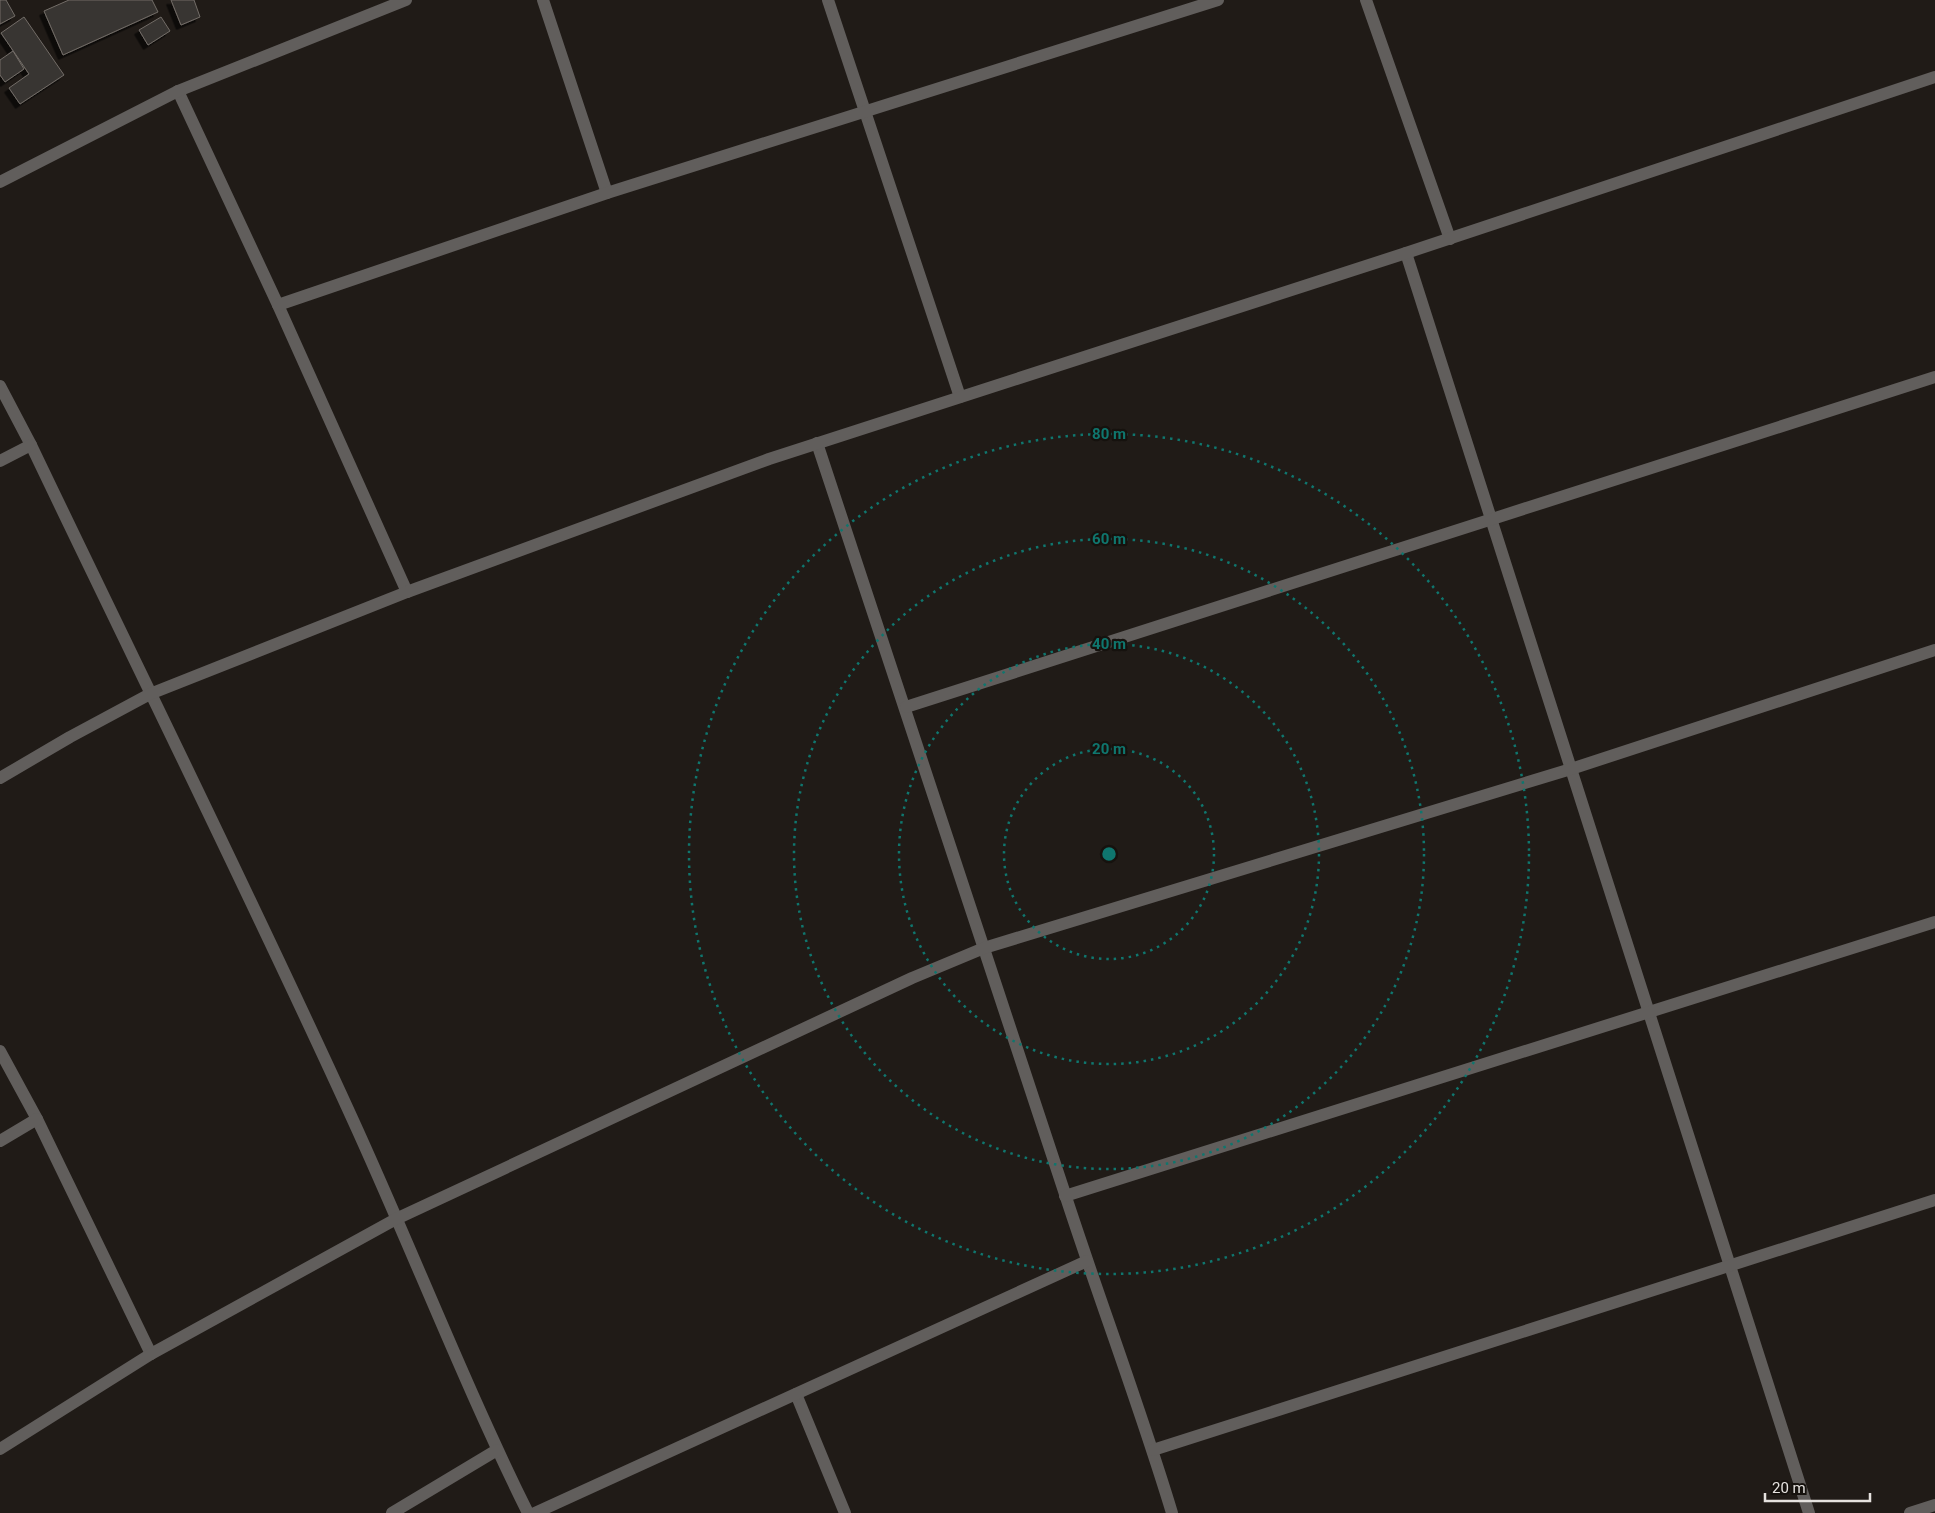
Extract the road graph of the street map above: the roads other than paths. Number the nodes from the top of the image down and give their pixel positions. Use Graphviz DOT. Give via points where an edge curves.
graph roads {
  1 [pos="406,0"];
  2 [pos="543,0"];
  3 [pos="828,0"];
  4 [pos="1218,0"];
  5 [pos="1366,0"];
  6 [pos="1935,77"];
  7 [pos="178,91"];
  8 [pos="863,111"];
  9 [pos="0,182"];
  10 [pos="606,193"];
  11 [pos="1450,239"];
  12 [pos="1406,253"];
  13 [pos="278,305"];
  14 [pos="1935,377"];
  15 [pos="0,386"];
  16 [pos="960,397"];
  17 [pos="817,443"];
  18 [pos="31,445"];
  19 [pos="0,461"];
  20 [pos="1491,519"];
  21 [pos="407,592"];
  22 [pos="1935,650"];
  23 [pos="150,694"];
  24 [pos="906,707"];
  25 [pos="1571,769"];
  26 [pos="0,778"];
  27 [pos="1935,922"];
  28 [pos="984,948"];
  29 [pos="1648,1011"];
  30 [pos="0,1051"];
  31 [pos="37,1118"];
  32 [pos="0,1141"];
  33 [pos="1065,1196"];
  34 [pos="1935,1200"];
  35 [pos="396,1219"];
  36 [pos="1087,1261"];
  37 [pos="1730,1266"];
  38 [pos="151,1354"];
  39 [pos="796,1394"];
  40 [pos="0,1449"];
  41 [pos="497,1450"];
  42 [pos="1153,1450"];
  43 [pos="1935,1505"];
  44 [pos="392,1513"];
  45 [pos="528,1513"];
  46 [pos="535,1513"];
  47 [pos="845,1513"];
  48 [pos="1172,1513"];
  49 [pos="1809,1513"];
  50 [pos="1910,1513"];
  1 -- 7 [label="street"];
  2 -- 10 [label="street"];
  3 -- 8 [label="street"];
  4 -- 8 [label="street"];
  5 -- 11 [label="street"];
  6 -- 11 [label="street"];
  7 -- 9 [label="street"];
  7 -- 13 [label="street"];
  8 -- 10 [label="street"];
  8 -- 16 [label="street"];
  10 -- 13 [label="street"];
  11 -- 12 [label="street"];
  12 -- 16 [label="street"];
  12 -- 20 [label="street"];
  13 -- 21 [label="street"];
  14 -- 20 [label="street"];
  15 -- 18 [label="street"];
  16 -- 17 [label="street"];
  17 -- 21 [label="street"];
  17 -- 24 [label="street"];
  18 -- 19 [label="street"];
  18 -- 23 [label="street"];
  20 -- 24 [label="street"];
  20 -- 25 [label="street"];
  21 -- 23 [label="street"];
  22 -- 25 [label="street"];
  23 -- 26 [label="street"];
  23 -- 35 [label="street" via="287,979"];
  24 -- 28 [label="street"];
  25 -- 28 [label="street"];
  25 -- 29 [label="street"];
  27 -- 29 [label="street"];
  28 -- 33 [label="street"];
  28 -- 35 [label="street" via="912,978"];
  29 -- 33 [label="street"];
  29 -- 37 [label="street"];
  30 -- 31 [label="street"];
  31 -- 32 [label="street"];
  31 -- 38 [label="street"];
  33 -- 36 [label="street"];
  34 -- 37 [label="street"];
  35 -- 38 [label="street"];
  35 -- 41 [label="street"];
  36 -- 39 [label="street"];
  36 -- 42 [label="street"];
  37 -- 42 [label="street"];
  37 -- 49 [label="street"];
  38 -- 40 [label="street"];
  39 -- 46 [label="street"];
  39 -- 47 [label="street"];
  41 -- 44 [label="street"];
  41 -- 45 [label="street"];
  42 -- 48 [label="street"];
  43 -- 50 [label="street"];
}
